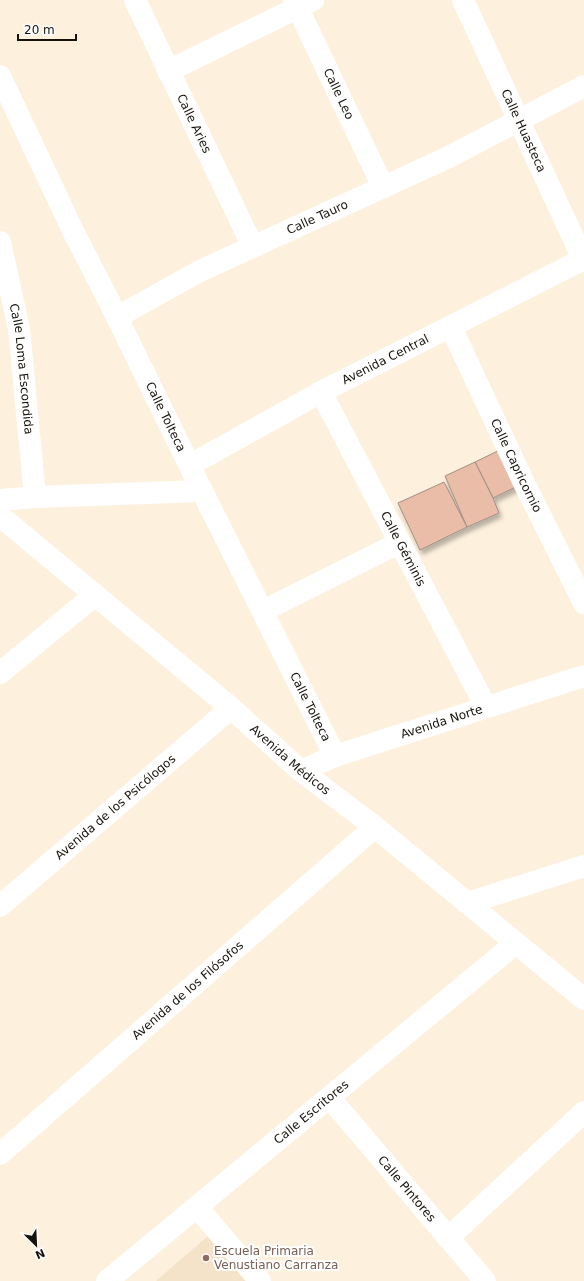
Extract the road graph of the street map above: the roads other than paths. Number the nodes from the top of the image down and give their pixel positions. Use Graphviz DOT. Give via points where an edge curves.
graph roads {
  1 [pos="135,0"];
  2 [pos="463,0"];
  3 [pos="302,3"];
  4 [pos="168,71"];
  5 [pos="0,76"];
  6 [pos="584,86"];
  7 [pos="519,120"];
  8 [pos="383,187"];
  9 [pos="0,242"];
  10 [pos="253,247"];
  11 [pos="584,260"];
  12 [pos="117,317"];
  13 [pos="451,327"];
  14 [pos="321,392"];
  15 [pos="190,465"];
  16 [pos="202,491"];
  17 [pos="35,497"];
  18 [pos="0,500"];
  19 [pos="0,516"];
  20 [pos="399,543"];
  21 [pos="95,595"];
  22 [pos="584,603"];
  23 [pos="263,611"];
  24 [pos="0,673"];
  25 [pos="584,676"];
  26 [pos="486,707"];
  27 [pos="232,708"];
  28 [pos="335,756"];
  29 [pos="301,771"];
  30 [pos="375,827"];
  31 [pos="584,866"];
  32 [pos="468,903"];
  33 [pos="0,906"];
  34 [pos="516,943"];
  35 [pos="584,999"];
  36 [pos="330,1098"];
  37 [pos="584,1112"];
  38 [pos="0,1154"];
  39 [pos="197,1207"];
  40 [pos="448,1238"];
  41 [pos="107,1281"];
  42 [pos="260,1281"];
  43 [pos="484,1281"];
  1 -- 4 [label="street, Calle Aries"];
  2 -- 7 [label="street, Calle Huasteca"];
  3 -- 4 [label="street"];
  3 -- 8 [label="street, Calle Leo"];
  4 -- 10 [label="street, Calle Aries"];
  5 -- 12 [label="street, Calle Tolteca" via="73,231"];
  6 -- 7 [label="street, Calle Tauro"];
  7 -- 8 [label="street, Calle Tauro"];
  7 -- 11 [label="street, Calle Huasteca"];
  8 -- 10 [label="street, Calle Tauro"];
  9 -- 17 [label="street, Calle Loma Escondida" via="19,329"];
  10 -- 12 [label="street, Calle Tauro" via="200,271"];
  11 -- 13 [label="street, Avenida Central"];
  12 -- 15 [label="street, Calle Tolteca"];
  13 -- 14 [label="street, Avenida Central"];
  13 -- 22 [label="street, Calle Capricornio"];
  14 -- 15 [label="street, Avenida Central"];
  14 -- 20 [label="street, Calle Géminis"];
  15 -- 16 [label="street, Calle Tolteca"];
  16 -- 17 [label="street"];
  16 -- 23 [label="street, Calle Tolteca"];
  17 -- 18 [label="street"];
  19 -- 21 [label="street, Avenida Médicos"];
  20 -- 23 [label="street"];
  20 -- 26 [label="street, Calle Géminis"];
  21 -- 24 [label="street"];
  21 -- 27 [label="street, Avenida Médicos"];
  23 -- 28 [label="street, Calle Tolteca"];
  25 -- 26 [label="street, Avenida Norte"];
  26 -- 28 [label="street, Avenida Norte"];
  27 -- 29 [label="street, Avenida Médicos"];
  27 -- 33 [label="street, Avenida de los Psicólogos"];
  28 -- 29 [label="street, Avenida Norte"];
  29 -- 30 [label="street, Avenida Médicos"];
  30 -- 32 [label="street, Avenida Médicos"];
  30 -- 38 [label="street, Avenida de los Filósofos"];
  31 -- 32 [label="street"];
  32 -- 34 [label="street, Avenida Médicos"];
  34 -- 35 [label="street, Avenida Médicos"];
  34 -- 36 [label="street, Calle Escritores"];
  36 -- 39 [label="street, Calle Escritores"];
  36 -- 40 [label="street, Calle Pintores"];
  37 -- 40 [label="street"];
  39 -- 41 [label="street, Calle Escritores"];
  39 -- 42 [label="street"];
  40 -- 43 [label="street, Calle Pintores"];
}
